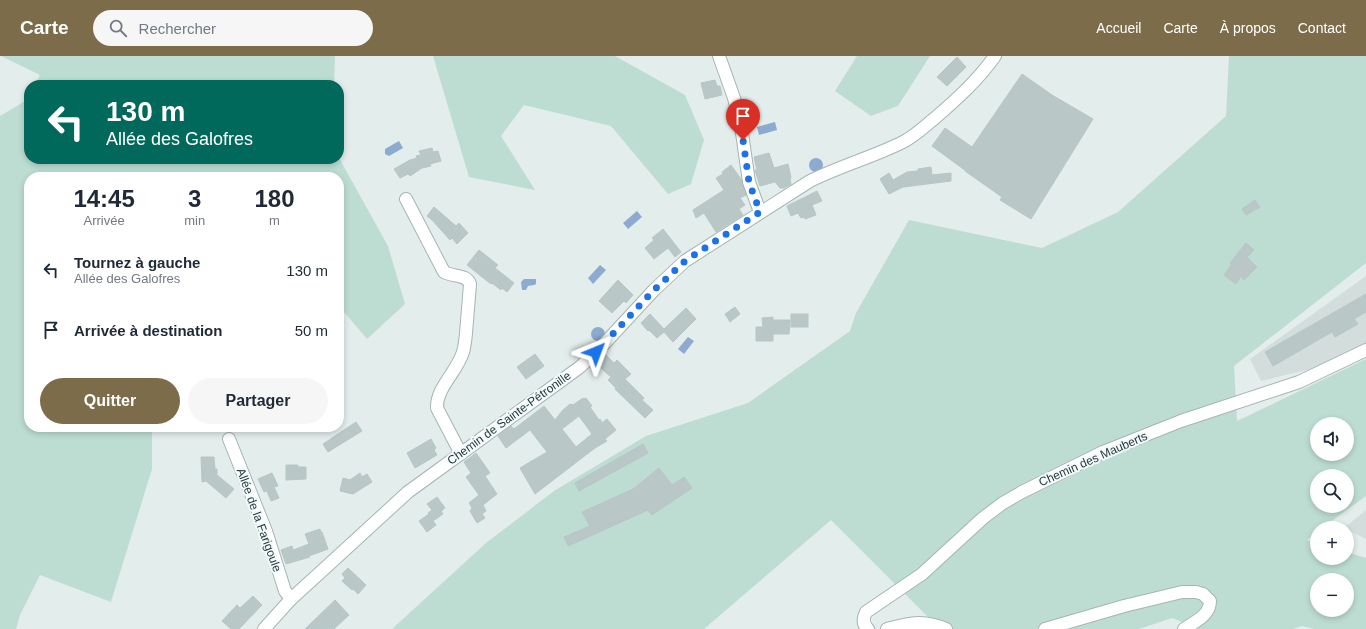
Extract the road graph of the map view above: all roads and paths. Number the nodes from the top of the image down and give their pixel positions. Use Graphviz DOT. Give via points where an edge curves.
graph roads {
  1 [pos="719,56"];
  2 [pos="994,56"];
  3 [pos="406,199"];
  4 [pos="760,212"];
  5 [pos="1366,350"];
  6 [pos="229,439"];
  7 [pos="461,454"];
  8 [pos="292,599"];
  9 [pos="264,629"];
  10 [pos="868,629"];
  11 [pos="887,629"];
  12 [pos="946,629"];
  13 [pos="1045,629"];
  14 [pos="1184,629"];
  1 -- 4 [label="street" via="734,98 749,182"];
  2 -- 4 [label="street, Chemin de Sainte-Pétronille" via="960,96 905,141 815,178"];
  3 -- 7 [label="street" via="444,272 465,278 470,284 463,353 437,403 437,408"];
  4 -- 7 [label="street, Chemin de Sainte-Pétronille" via="685,261 580,367"];
  5 -- 10 [label="street, Chemin des Mauberts" via="1299,382 1181,421 1102,452 1022,492 984,518 922,574 866,612 863,618"];
  6 -- 8 [label="street, Allée de la Farigoule" via="266,531 285,591"];
  7 -- 8 [label="street, Chemin de Sainte-Pétronille" via="408,492"];
  8 -- 9 [label="street, Chemin de Sainte-Pétronille"];
  11 -- 12 [label="street" via="916,622 935,624"];
  13 -- 14 [label="street" via="1182,592 1203,594 1210,601 1208,611"];
}
